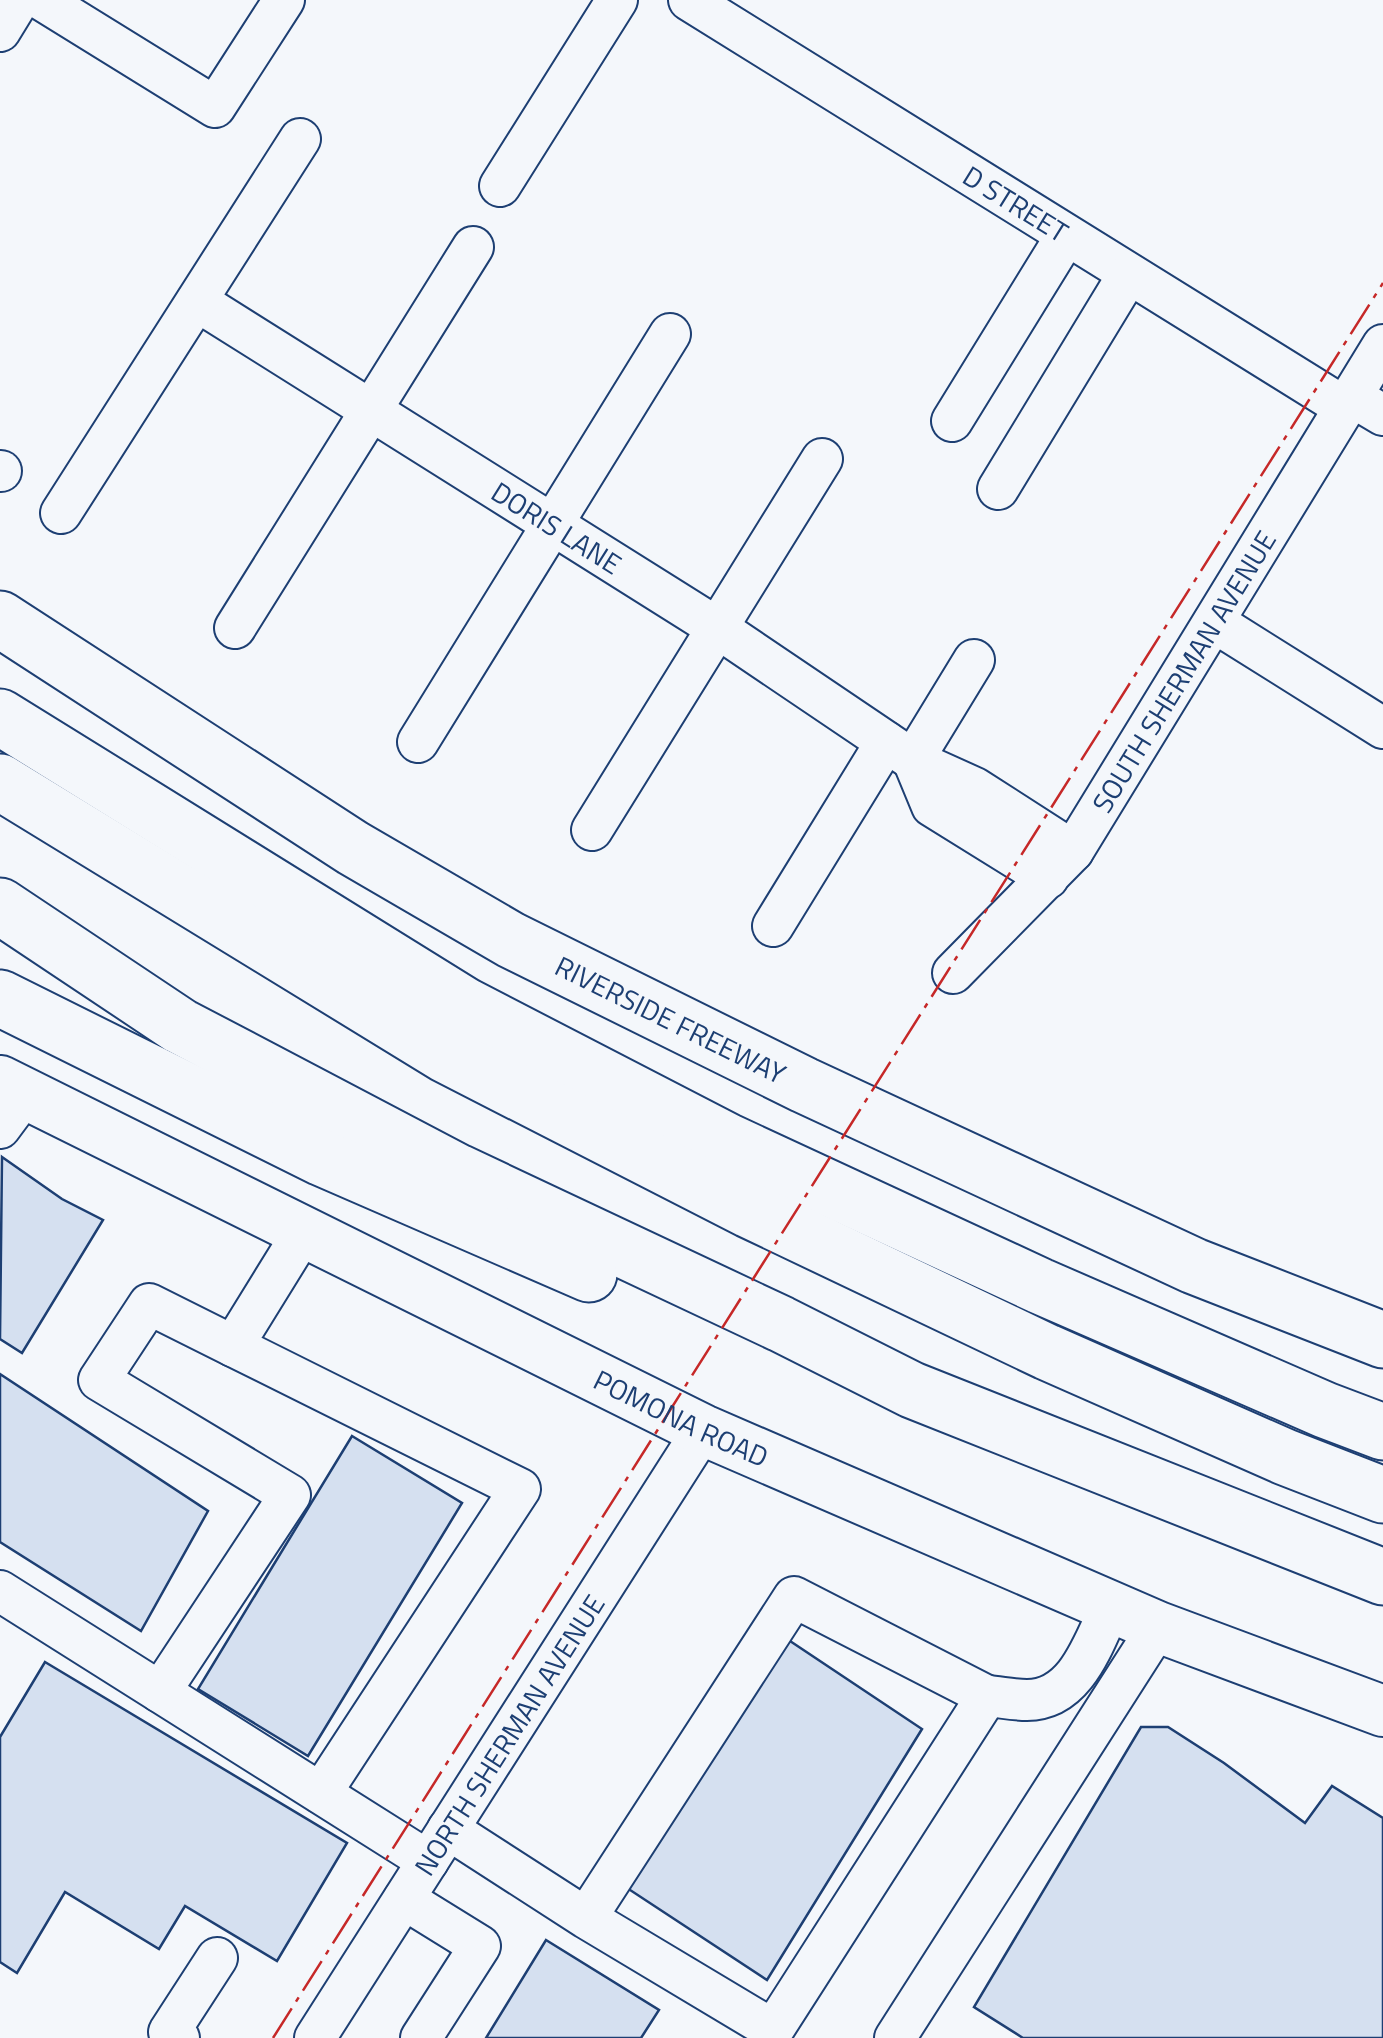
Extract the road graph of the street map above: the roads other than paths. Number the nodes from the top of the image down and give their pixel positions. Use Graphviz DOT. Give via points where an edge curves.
graph roads {
  1 [pos="20,0"];
  2 [pos="42,0"];
  3 [pos="284,0"];
  4 [pos="617,0"];
  5 [pos="690,0"];
  6 [pos="0,31"];
  7 [pos="300,139"];
  8 [pos="500,186"];
  9 [pos="1066,236"];
  10 [pos="473,247"];
  11 [pos="1128,275"];
  12 [pos="197,301"];
  13 [pos="670,334"];
  14 [pos="1368,388"];
  15 [pos="372,410"];
  16 [pos="952,420"];
  17 [pos="822,459"];
  18 [pos="998,489"];
  19 [pos="61,513"];
  20 [pos="554,523"];
  21 [pos="0,619"];
  22 [pos="1214,622"];
  23 [pos="235,628"];
  24 [pos="719,628"];
  25 [pos="974,660"];
  26 [pos="0,717"];
  27 [pos="1383,728"];
  28 [pos="418,742"];
  29 [pos="900,751"];
  30 [pos="0,782"];
  31 [pos="592,830"];
  32 [pos="1061,864"];
  33 [pos="0,906"];
  34 [pos="773,926"];
  35 [pos="953,974"];
  36 [pos="0,998"];
  37 [pos="8,1101"];
  38 [pos="304,1231"];
  39 [pos="1383,1340"];
  40 [pos="233,1346"];
  41 [pos="912,1390"];
  42 [pos="703,1430"];
  43 [pos="1383,1432"];
  44 [pos="1383,1495"];
  45 [pos="1383,1577"];
  46 [pos="0,1591"];
  47 [pos="1112,1606"];
  48 [pos="1158,1627"];
  49 [pos="160,1692"];
  50 [pos="987,1696"];
  51 [pos="1383,1711"];
  52 [pos="321,1793"];
  53 [pos="438,1845"];
  54 [pos="404,1898"];
  55 [pos="586,1918"];
  56 [pos="217,1958"];
  57 [pos="180,2038"];
  58 [pos="315,2038"];
  59 [pos="421,2038"];
  60 [pos="895,2038"];
  1 -- 6 [label="street"];
  2 -- 3 [label="street" via="215,107"];
  4 -- 8 [label="street"];
  5 -- 9 [label="street, D STREET"];
  7 -- 12 [label="street"];
  9 -- 11 [label="street, D STREET"];
  9 -- 16 [label="street"];
  10 -- 15 [label="street"];
  11 -- 14 [label="street, D STREET"];
  11 -- 18 [label="street"];
  12 -- 15 [label="street, DORIS LANE"];
  12 -- 19 [label="street"];
  13 -- 20 [label="street"];
  14 -- 22 [label="street, SOUTH SHERMAN AVENUE"];
  15 -- 20 [label="street, DORIS LANE"];
  15 -- 23 [label="street"];
  17 -- 24 [label="street"];
  20 -- 24 [label="street, DORIS LANE"];
  20 -- 28 [label="street"];
  21 -- 39 [label="highway, RIVERSIDE FREEWAY" via="353,848 511,940 1194,1266"];
  22 -- 27 [label="street"];
  22 -- 32 [label="street, SOUTH SHERMAN AVENUE"];
  24 -- 29 [label="street, DORIS LANE"];
  24 -- 31 [label="street"];
  25 -- 29 [label="street"];
  26 -- 43 [label="highway" via="518,1034 727,1141 1040,1286"];
  29 -- 32 [label="street" via="932,806"];
  29 -- 34 [label="street"];
  30 -- 44 [label="highway" via="446,1055 1047,1352"];
  32 -- 35 [label="street, SOUTH SHERMAN AVENUE"];
  33 -- 41 [label="highway" via="197,1035 458,1172"];
  36 -- 41 [label="highway" via="322,1158 613,1285"];
  37 -- 38 [label="main road, POMONA ROAD"];
  38 -- 40 [label="street"];
  38 -- 42 [label="main road, POMONA ROAD"];
  40 -- 49 [label="street" via="149,1304 99,1380 290,1495"];
  40 -- 52 [label="street" via="520,1489"];
  41 -- 45 [label="highway"];
  42 -- 47 [label="main road, POMONA ROAD"];
  42 -- 53 [label="street, NORTH SHERMAN AVENUE"];
  46 -- 49 [label="street"];
  47 -- 48 [label="main road, POMONA ROAD"];
  47 -- 50 [label="street" via="1077,1675 1054,1696"];
  48 -- 51 [label="main road, POMONA ROAD"];
  48 -- 60 [label="street"];
  49 -- 52 [label="street"];
  50 -- 55 [label="street" via="794,1597"];
  50 -- 55 [label="street" via="773,2030"];
  52 -- 53 [label="street"];
  53 -- 54 [label="street, NORTH SHERMAN AVENUE"];
  53 -- 55 [label="street"];
  54 -- 58 [label="street, NORTH SHERMAN AVENUE"];
  54 -- 59 [label="street" via="480,1946"];
  56 -- 57 [label="street" via="169,2032"];
}
